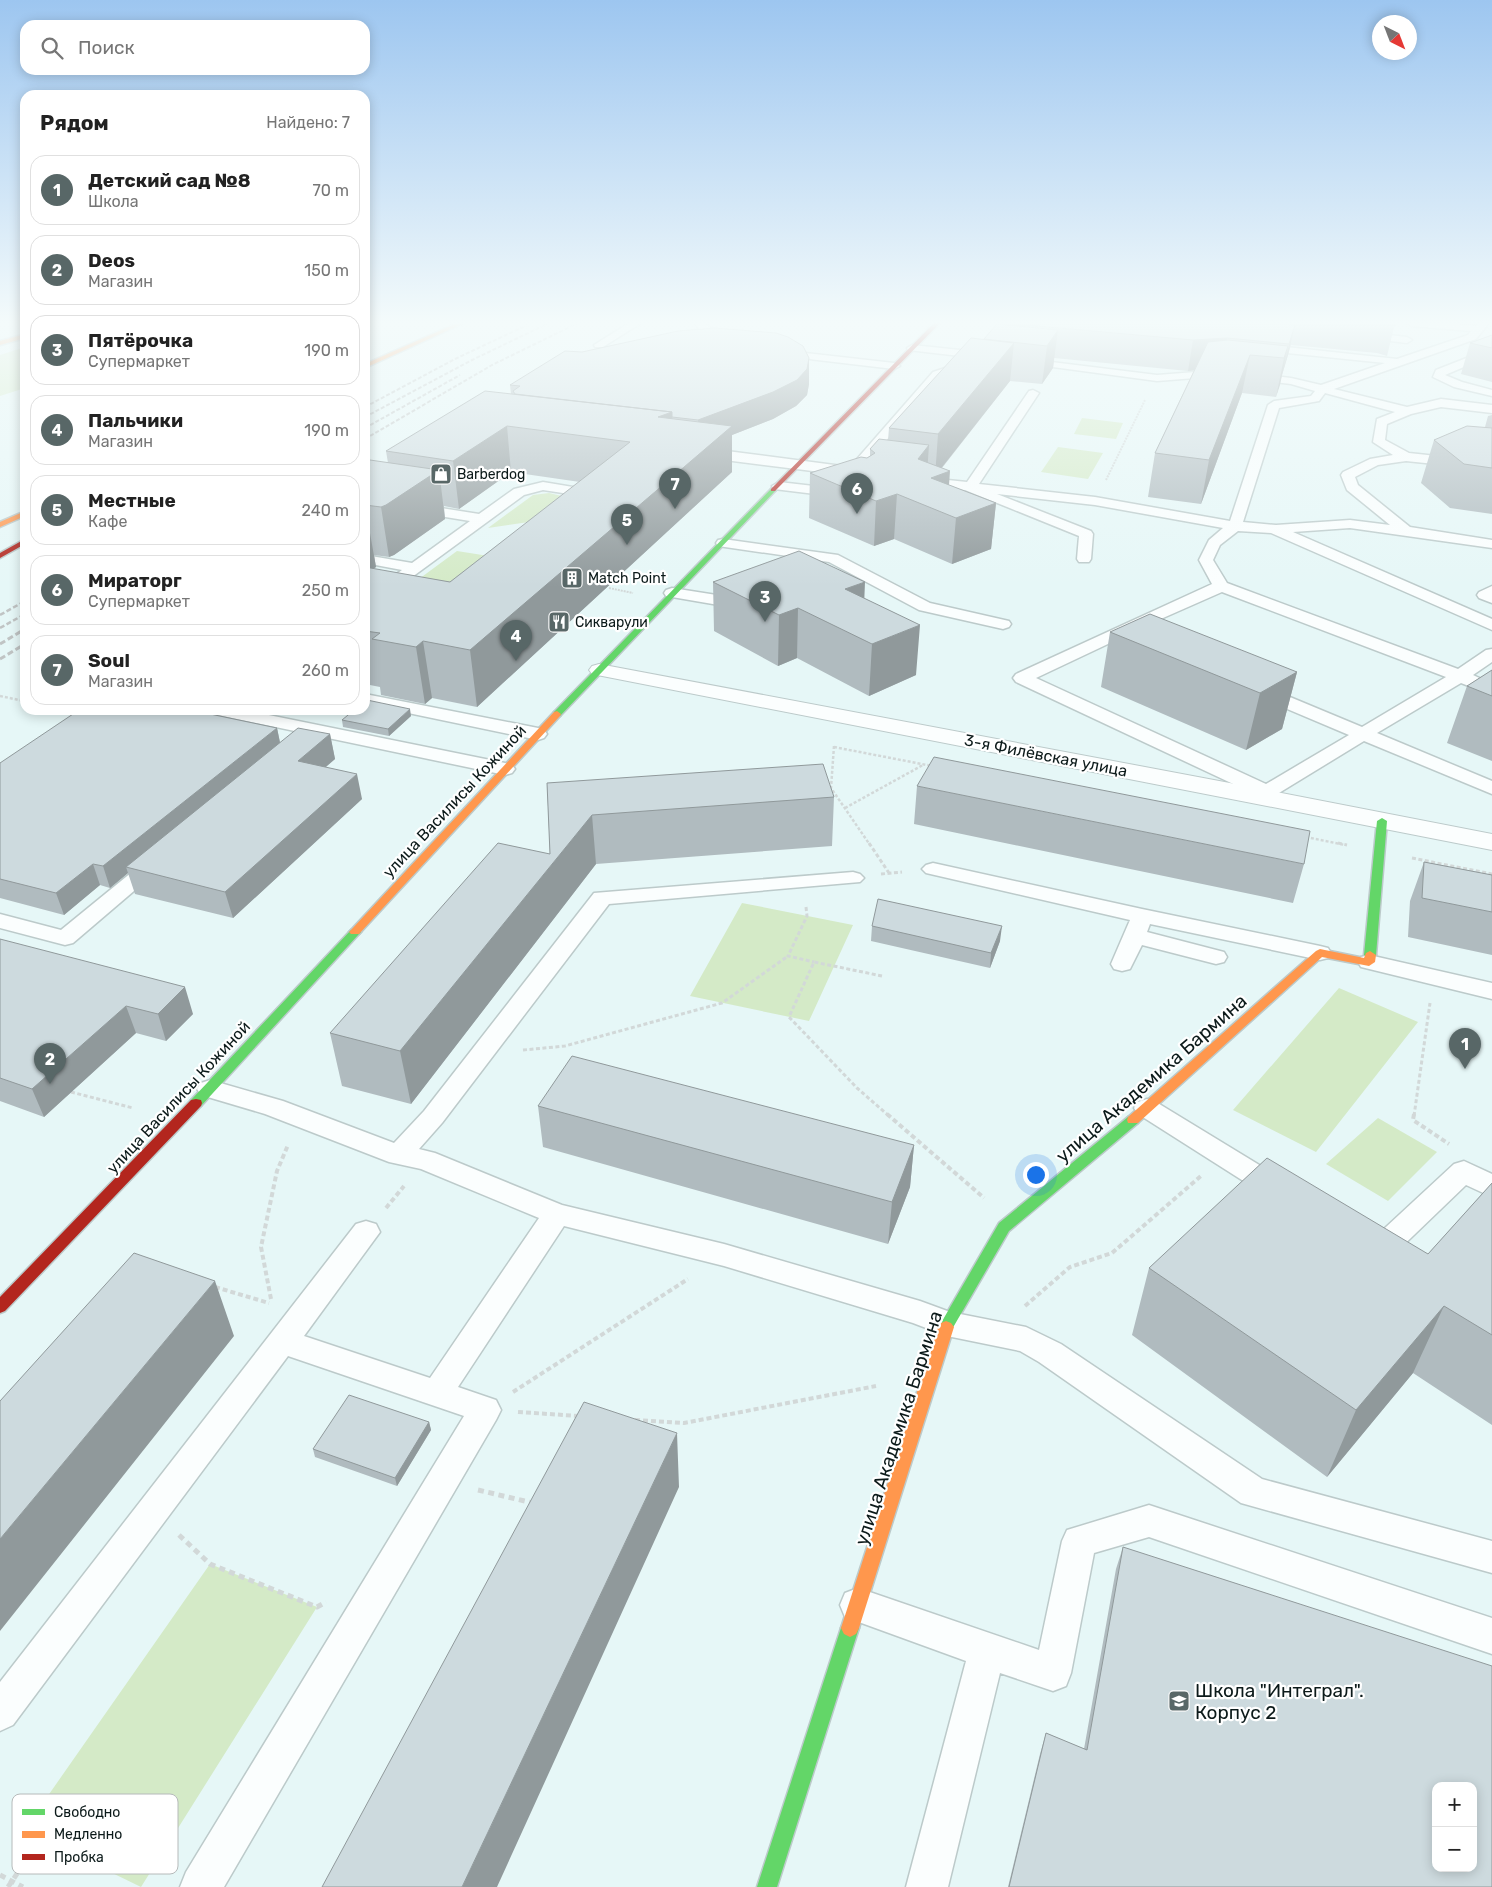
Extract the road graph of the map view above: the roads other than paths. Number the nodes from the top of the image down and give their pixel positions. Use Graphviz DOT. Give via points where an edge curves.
graph roads {
  1 [pos="851,411"];
  2 [pos="905,411"];
  3 [pos="1021,411"];
  4 [pos="1272,411"];
  5 [pos="1407,411"];
  6 [pos="691,451"];
  7 [pos="1406,457"];
  8 [pos="800,465"];
  9 [pos="1492,466"];
  10 [pos="853,472"];
  11 [pos="873,474"];
  12 [pos="902,478"];
  13 [pos="381,486"];
  14 [pos="779,486"];
  15 [pos="970,488"];
  16 [pos="370,493"];
  17 [pos="856,495"];
  18 [pos="370,501"];
  19 [pos="20,515"];
  20 [pos="482,519"];
  21 [pos="0,525"];
  22 [pos="1235,526"];
  23 [pos="1274,529"];
  24 [pos="1406,531"];
  25 [pos="20,539"];
  26 [pos="722,543"];
  27 [pos="1492,544"];
  28 [pos="20,545"];
  29 [pos="0,549"];
  30 [pos="0,556"];
  31 [pos="1084,559"];
  32 [pos="370,560"];
  33 [pos="415,568"];
  34 [pos="1220,586"];
  35 [pos="1492,591"];
  36 [pos="672,593"];
  37 [pos="1492,598"];
  38 [pos="370,601"];
  39 [pos="760,607"];
  40 [pos="370,609"];
  41 [pos="1004,624"];
  42 [pos="1492,625"];
  43 [pos="1121,632"];
  44 [pos="1139,640"];
  45 [pos="1492,654"];
  46 [pos="599,670"];
  47 [pos="1460,676"];
  48 [pos="1247,685"];
  49 [pos="1492,690"];
  50 [pos="370,700"];
  51 [pos="242,715"];
  52 [pos="316,730"];
  53 [pos="538,734"];
  54 [pos="1364,734"];
  55 [pos="293,749"];
  56 [pos="505,769"];
  57 [pos="1492,788"];
  58 [pos="1259,793"];
  59 [pos="1382,821"];
  60 [pos="1492,842"];
  61 [pos="171,850"];
  62 [pos="933,869"];
  63 [pos="853,878"];
  64 [pos="0,921"];
  65 [pos="1138,926"];
  66 [pos="1320,952"];
  67 [pos="1216,957"];
  68 [pos="1369,962"];
  69 [pos="1122,964"];
  70 [pos="1492,991"];
  71 [pos="210,1089"];
  72 [pos="1146,1108"];
  73 [pos="412,1157"];
  74 [pos="1492,1187"];
  75 [pos="1297,1202"];
  76 [pos="557,1214"];
  77 [pos="366,1232"];
  78 [pos="1354,1237"];
  79 [pos="0,1307"];
  80 [pos="948,1324"];
  81 [pos="282,1341"];
  82 [pos="436,1394"];
  83 [pos="1492,1557"];
  84 [pos="858,1605"];
  85 [pos="1492,1636"];
  86 [pos="987,1650"];
  87 [pos="0,1712"];
  88 [pos="201,1887"];
  89 [pos="767,1887"];
  90 [pos="927,1887"];
  1 -- 8 [label="street, улица Василисы Кожиной"];
  2 -- 10 [label="lane"];
  3 -- 15 [label="lane"];
  4 -- 22 [label="lane"];
  5 -- 7 [label="lane" via="1381,422 1379,442"];
  6 -- 8 [label="lane"];
  7 -- 9 [label="lane"];
  7 -- 24 [label="lane" via="1375,462 1348,475 1352,487"];
  8 -- 10 [label="lane"];
  8 -- 14 [label="street, улица Василисы Кожиной"];
  10 -- 11 [label="lane"];
  12 -- 15 [label="lane"];
  13 -- 16 [label="lane"];
  14 -- 17 [label="lane"];
  14 -- 26 [label="street, улица Василисы Кожиной"];
  15 -- 22 [label="lane" via="1095,501"];
  15 -- 31 [label="lane" via="1086,534"];
  18 -- 20 [label="lane"];
  19 -- 21 [label="street"];
  20 -- 33 [label="lane"];
  20 -- 40 [label="lane" via="519,492 533,488 543,486 580,492 587,497 585,502 446,612 416,620"];
  22 -- 23 [label="lane"];
  22 -- 34 [label="lane" via="1214,543 1206,560"];
  23 -- 24 [label="lane" via="1350,524"];
  23 -- 42 [label="lane"];
  24 -- 27 [label="lane"];
  25 -- 29 [label="street"];
  26 -- 36 [label="street, улица Василисы Кожиной"];
  26 -- 41 [label="lane" via="833,558 924,607"];
  28 -- 30 [label="street"];
  32 -- 33 [label="lane"];
  33 -- 38 [label="lane"];
  34 -- 43 [label="lane"];
  34 -- 47 [label="lane"];
  35 -- 37 [label="lane" via="1485,595"];
  36 -- 39 [label="lane"];
  36 -- 46 [label="street, улица Василисы Кожиной"];
  43 -- 44 [label="lane"];
  43 -- 58 [label="lane" via="1022,678"];
  45 -- 47 [label="lane"];
  46 -- 53 [label="street, улица Василисы Кожиной"];
  46 -- 58 [label="street, 3-я Филёвская улица"];
  47 -- 49 [label="lane"];
  47 -- 54 [label="lane"];
  48 -- 54 [label="lane"];
  50 -- 53 [label="lane"];
  51 -- 52 [label="lane"];
  52 -- 55 [label="lane"];
  52 -- 56 [label="lane"];
  53 -- 56 [label="street, улица Василисы Кожиной"];
  54 -- 57 [label="lane"];
  54 -- 58 [label="lane"];
  56 -- 71 [label="street, улица Василисы Кожиной"];
  58 -- 59 [label="street, 3-я Филёвская улица"];
  59 -- 60 [label="street, 3-я Филёвская улица"];
  59 -- 68 [label="street"];
  61 -- 64 [label="lane" via="65,938"];
  62 -- 65 [label="lane"];
  63 -- 73 [label="lane" via="602,898 433,1117"];
  65 -- 66 [label="lane"];
  65 -- 67 [label="lane"];
  65 -- 69 [label="lane"];
  66 -- 68 [label="street"];
  66 -- 72 [label="street, улица Академика Бармина"];
  68 -- 70 [label="lane"];
  71 -- 73 [label="lane" via="274,1107"];
  71 -- 79 [label="street, улица Василисы Кожиной"];
  72 -- 75 [label="lane"];
  72 -- 80 [label="street, улица Академика Бармина" via="1004,1228"];
  73 -- 76 [label="lane"];
  74 -- 78 [label="lane" via="1464,1171 1378,1252"];
  76 -- 80 [label="lane" via="724,1256"];
  76 -- 82 [label="lane"];
  77 -- 81 [label="lane"];
  80 -- 83 [label="lane" via="1026,1340 1050,1353 1253,1492"];
  80 -- 84 [label="street, улица Академика Бармина"];
  81 -- 82 [label="lane"];
  81 -- 87 [label="lane"];
  82 -- 88 [label="lane" via="485,1410"];
  84 -- 86 [label="lane"];
  84 -- 89 [label="street, улица Академика Бармина"];
  85 -- 86 [label="lane" via="1149,1521 1079,1541 1053,1673"];
  86 -- 90 [label="lane"];
}
